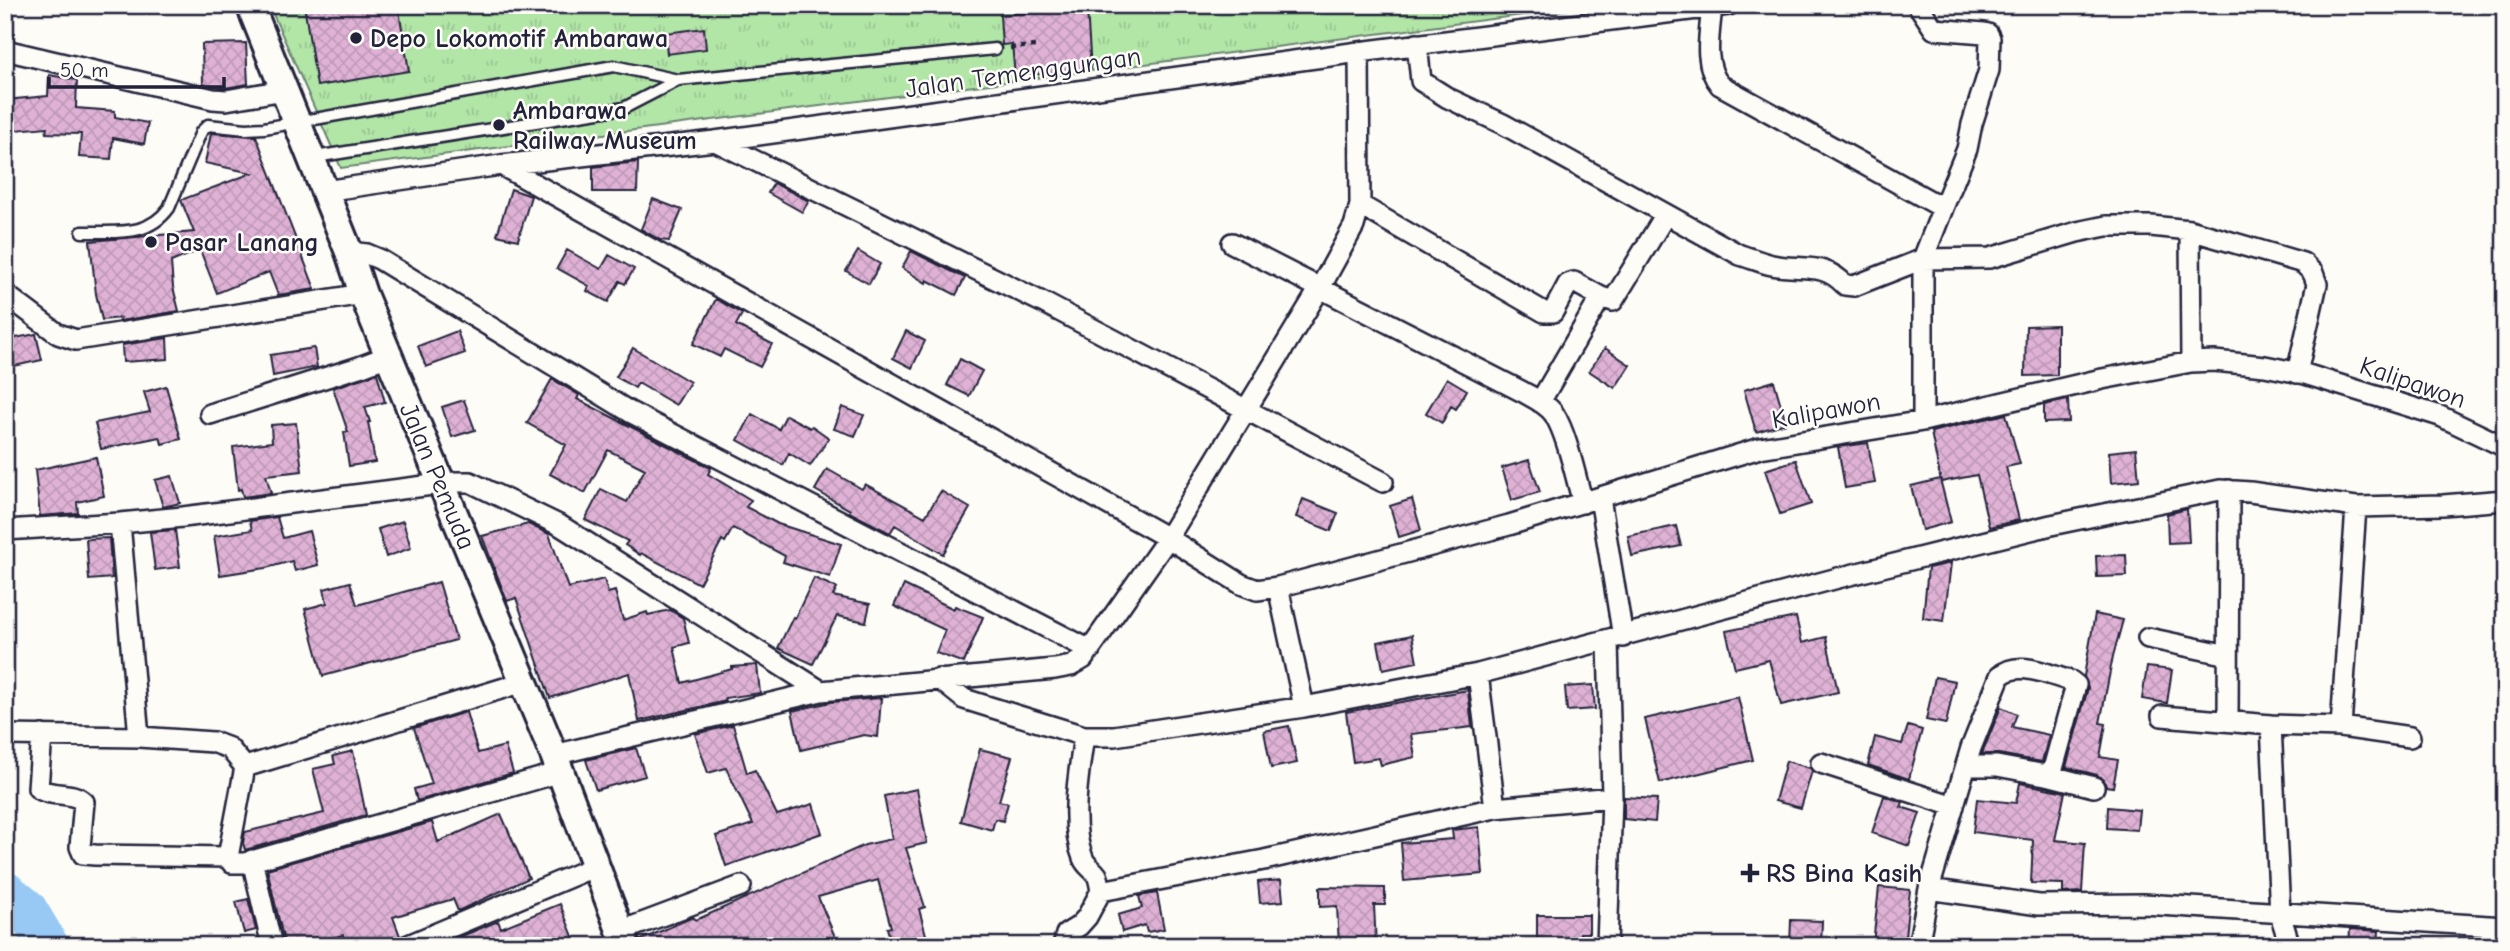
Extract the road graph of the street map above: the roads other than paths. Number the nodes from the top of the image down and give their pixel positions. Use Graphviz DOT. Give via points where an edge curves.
graph roads {
  1 [pos="250,5"];
  2 [pos="1918,5"];
  3 [pos="1721,6"];
  4 [pos="1417,44"];
  5 [pos="995,49"];
  6 [pos="5,50"];
  7 [pos="1359,52"];
  8 [pos="678,80"];
  9 [pos="284,90"];
  10 [pos="297,122"];
  11 [pos="715,141"];
  12 [pos="310,158"];
  13 [pos="501,165"];
  14 [pos="324,191"];
  15 [pos="1360,205"];
  16 [pos="1943,208"];
  17 [pos="1666,214"];
  18 [pos="2190,230"];
  19 [pos="82,232"];
  20 [pos="1231,243"];
  21 [pos="349,252"];
  22 [pos="1923,259"];
  23 [pos="1320,288"];
  24 [pos="5,294"];
  25 [pos="363,294"];
  26 [pos="1601,297"];
  27 [pos="388,356"];
  28 [pos="2191,362"];
  29 [pos="2297,373"];
  30 [pos="1540,402"];
  31 [pos="1246,411"];
  32 [pos="210,414"];
  33 [pos="1923,421"];
  34 [pos="2505,447"];
  35 [pos="1383,482"];
  36 [pos="440,484"];
  37 [pos="2229,490"];
  38 [pos="1592,500"];
  39 [pos="2505,500"];
  40 [pos="2356,507"];
  41 [pos="120,523"];
  42 [pos="5,530"];
  43 [pos="1168,538"];
  44 [pos="1278,587"];
  45 [pos="2148,638"];
  46 [pos="1615,639"];
  47 [pos="1090,650"];
  48 [pos="2228,655"];
  49 [pos="1478,674"];
  50 [pos="939,679"];
  51 [pos="524,682"];
  52 [pos="821,691"];
  53 [pos="1304,706"];
  54 [pos="2162,716"];
  55 [pos="2228,722"];
  56 [pos="2271,724"];
  57 [pos="2341,727"];
  58 [pos="5,735"];
  59 [pos="41,736"];
  60 [pos="1084,736"];
  61 [pos="139,737"];
  62 [pos="2410,737"];
  63 [pos="557,763"];
  64 [pos="1821,763"];
  65 [pos="1967,766"];
  66 [pos="246,767"];
  67 [pos="2051,776"];
  68 [pos="2094,787"];
  69 [pos="1612,797"];
  70 [pos="1954,806"];
  71 [pos="1495,808"];
  72 [pos="228,857"];
  73 [pos="252,860"];
  74 [pos="596,866"];
  75 [pos="741,886"];
  76 [pos="1929,889"];
  77 [pos="1101,891"];
  78 [pos="2280,914"];
  79 [pos="2505,928"];
  80 [pos="624,938"];
  81 [pos="417,943"];
  82 [pos="272,946"];
  83 [pos="1063,946"];
  84 [pos="1607,946"];
  85 [pos="1918,946"];
  86 [pos="2290,946"];
  1 -- 9 [label="main road, Jalan Pemuda"];
  2 -- 16 [label="street" via="1934,29 1984,33 1990,38 1989,70 1967,149"];
  3 -- 4 [label="street, Jalan Temenggungan"];
  3 -- 16 [label="street" via="1708,48 1713,78 1720,86"];
  4 -- 7 [label="street, Jalan Temenggungan"];
  4 -- 17 [label="street" via="1423,83"];
  5 -- 8 [label="lane"];
  6 -- 9 [label="street" via="213,99"];
  7 -- 11 [label="street, Jalan Temenggungan"];
  7 -- 15 [label="street"];
  8 -- 10 [label="lane" via="614,66"];
  8 -- 12 [label="lane" via="624,108"];
  9 -- 10 [label="main road, Jalan Pemuda"];
  10 -- 12 [label="main road, Jalan Pemuda"];
  10 -- 19 [label="lane" via="246,129 208,125 162,218 138,230"];
  11 -- 13 [label="street, Jalan Temenggungan"];
  11 -- 31 [label="street" via="1046,304"];
  12 -- 14 [label="main road, Jalan Pemuda"];
  13 -- 14 [label="street, Jalan Temenggungan"];
  13 -- 43 [label="street, Kalipawon"];
  14 -- 21 [label="main road, Jalan Pemuda"];
  15 -- 23 [label="street" via="1354,226"];
  15 -- 26 [label="street" via="1544,312 1553,312 1568,284 1574,282"];
  16 -- 22 [label="street"];
  17 -- 22 [label="street" via="1740,255 1772,265 1823,269 1845,285 1854,286"];
  17 -- 26 [label="street" via="1613,301"];
  18 -- 22 [label="street" via="2106,226 1990,258"];
  18 -- 28 [label="street"];
  18 -- 29 [label="street" via="2303,263 2313,273 2317,284"];
  20 -- 23 [label="street"];
  21 -- 25 [label="main road, Jalan Pemuda"];
  21 -- 47 [label="street" via="379,259 630,412"];
  22 -- 33 [label="street"];
  23 -- 30 [label="street"];
  23 -- 31 [label="street"];
  24 -- 25 [label="street" via="58,334 76,340"];
  25 -- 27 [label="main road, Jalan Pemuda"];
  26 -- 30 [label="street"];
  27 -- 32 [label="street"];
  27 -- 36 [label="main road, Jalan Pemuda"];
  28 -- 29 [label="street, Kalipawon" via="2265,366"];
  28 -- 33 [label="street, Kalipawon"];
  29 -- 34 [label="street, Kalipawon" via="2440,416"];
  30 -- 38 [label="street" via="1553,414"];
  31 -- 35 [label="street"];
  31 -- 43 [label="street"];
  33 -- 38 [label="street, Kalipawon" via="1760,448"];
  36 -- 41 [label="street"];
  36 -- 51 [label="main road, Jalan Pemuda"];
  36 -- 52 [label="street" via="470,482 561,526"];
  37 -- 40 [label="street"];
  37 -- 46 [label="street" via="2051,525"];
  37 -- 48 [label="street"];
  38 -- 44 [label="street, Kalipawon"];
  38 -- 46 [label="street"];
  39 -- 40 [label="street"];
  40 -- 57 [label="street"];
  41 -- 42 [label="street"];
  41 -- 61 [label="street"];
  43 -- 44 [label="street, Kalipawon" via="1241,584 1257,590"];
  43 -- 47 [label="street"];
  44 -- 53 [label="street"];
  45 -- 48 [label="street"];
  46 -- 49 [label="street"];
  46 -- 69 [label="street"];
  47 -- 50 [label="street" via="1071,666"];
  48 -- 55 [label="street"];
  49 -- 53 [label="street"];
  49 -- 71 [label="street"];
  50 -- 52 [label="street"];
  50 -- 60 [label="street" via="964,699"];
  51 -- 63 [label="main road, Jalan Pemuda"];
  51 -- 66 [label="street"];
  52 -- 63 [label="street"];
  53 -- 60 [label="street" via="1115,736"];
  54 -- 55 [label="street"];
  55 -- 56 [label="street"];
  56 -- 57 [label="street"];
  56 -- 78 [label="street"];
  57 -- 62 [label="street"];
  58 -- 59 [label="street"];
  59 -- 61 [label="street"];
  59 -- 72 [label="street" via="38,788 84,802 83,854"];
  60 -- 77 [label="street" via="1077,781 1077,827 1082,856 1098,876"];
  61 -- 66 [label="street" via="214,742 229,748"];
  63 -- 73 [label="street"];
  63 -- 74 [label="main road, Jalan Pemuda"];
  64 -- 70 [label="street"];
  65 -- 67 [label="street" via="1997,766"];
  65 -- 67 [label="street" via="2000,676 2017,667 2077,685"];
  65 -- 70 [label="street"];
  66 -- 72 [label="street"];
  67 -- 68 [label="street"];
  69 -- 71 [label="street"];
  69 -- 84 [label="street"];
  70 -- 76 [label="street"];
  71 -- 77 [label="street"];
  72 -- 73 [label="street" via="232,863"];
  73 -- 82 [label="street"];
  74 -- 80 [label="main road, Jalan Pemuda"];
  74 -- 81 [label="street"];
  75 -- 80 [label="street"];
  76 -- 78 [label="street" via="2039,905 2144,904"];
  76 -- 85 [label="street"];
  77 -- 83 [label="street" via="1079,926 1066,934"];
  78 -- 79 [label="street"];
  78 -- 86 [label="street"];
}
